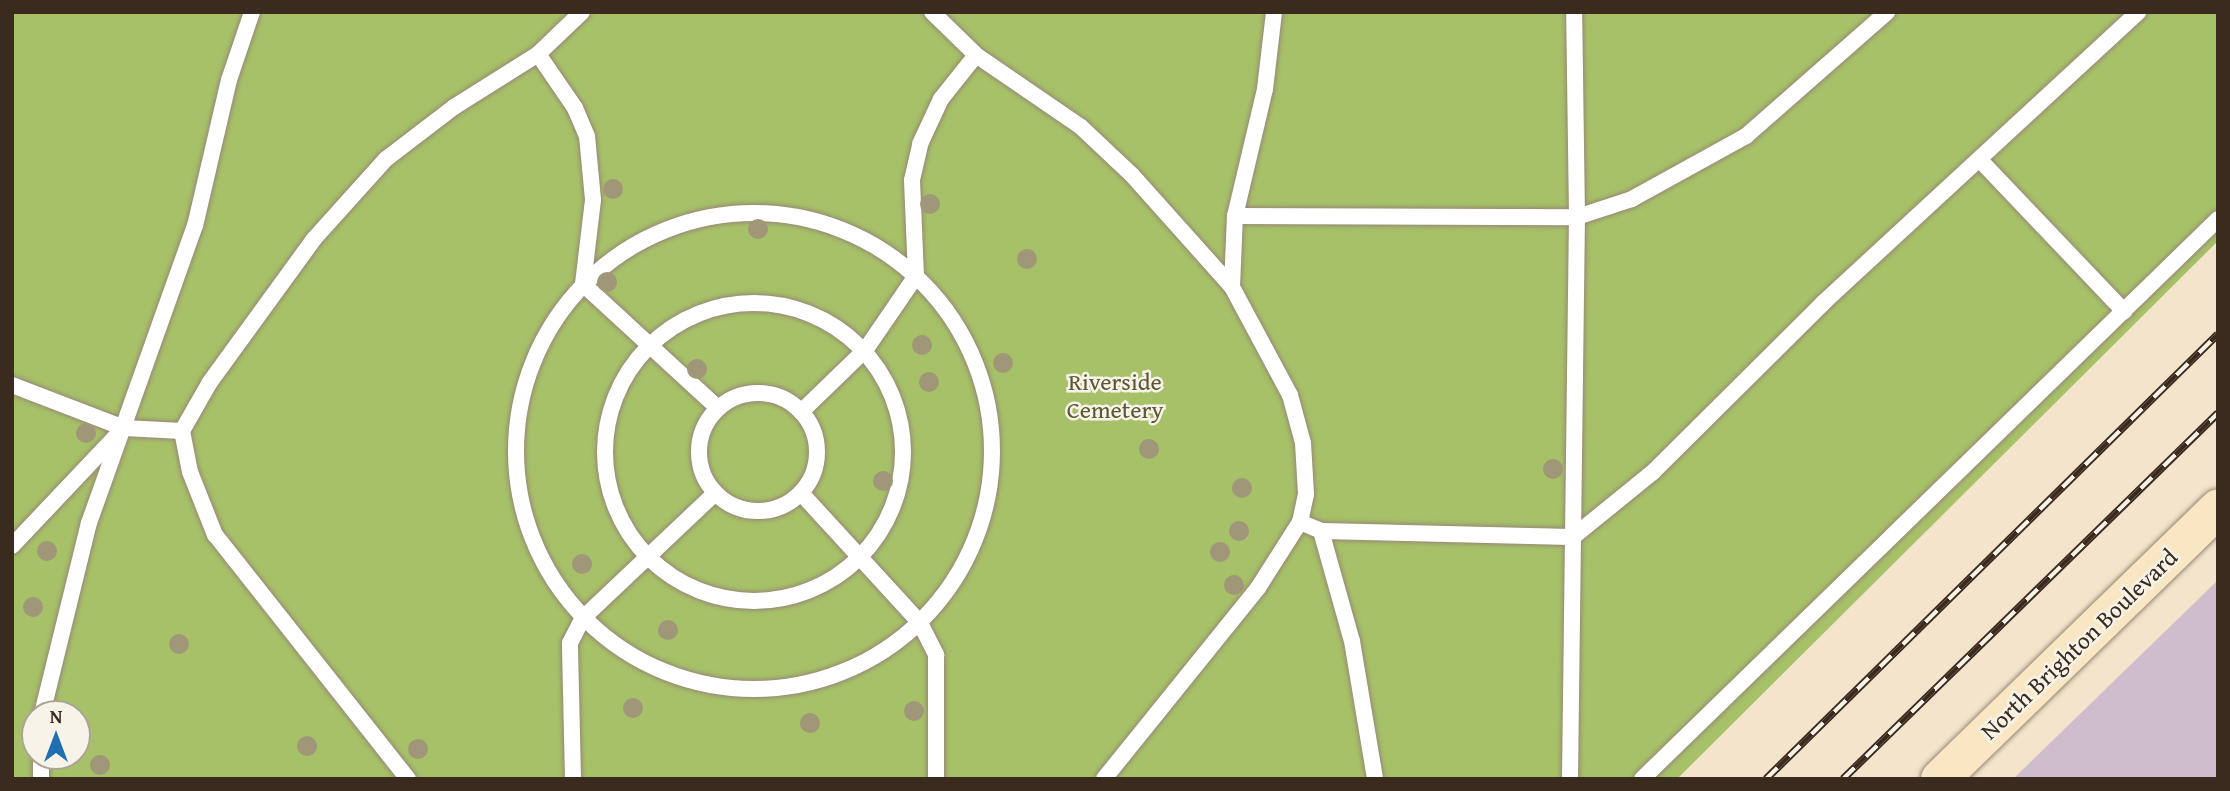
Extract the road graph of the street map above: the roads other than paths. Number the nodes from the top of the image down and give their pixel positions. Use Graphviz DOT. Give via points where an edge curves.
graph roads {
  1 [pos="252,12"];
  2 [pos="582,12"];
  3 [pos="932,12"];
  4 [pos="1274,12"];
  5 [pos="1574,12"];
  6 [pos="1887,12"];
  7 [pos="2138,12"];
  8 [pos="538,54"];
  9 [pos="976,55"];
  10 [pos="1980,160"];
  11 [pos="1235,216"];
  12 [pos="1577,217"];
  13 [pos="2218,219"];
  14 [pos="916,276"];
  15 [pos="583,284"];
  16 [pos="1232,287"];
  17 [pos="2124,312"];
  18 [pos="650,345"];
  19 [pos="863,351"];
  20 [pos="12,385"];
  21 [pos="718,408"];
  22 [pos="801,412"];
  23 [pos="124,428"];
  24 [pos="182,431"];
  25 [pos="715,493"];
  26 [pos="801,493"];
  27 [pos="2218,509"];
  28 [pos="1300,522"];
  29 [pos="1321,531"];
  30 [pos="1573,537"];
  31 [pos="12,545"];
  32 [pos="860,556"];
  33 [pos="649,559"];
  34 [pos="583,618"];
  35 [pos="920,623"];
  36 [pos="45,700"];
  37 [pos="408,779"];
  38 [pos="573,779"];
  39 [pos="936,779"];
  40 [pos="1104,779"];
  41 [pos="1375,779"];
  42 [pos="1570,779"];
  43 [pos="1642,779"];
  44 [pos="1940,779"];
  1 -- 23 [label="lane" via="229,80 195,226"];
  2 -- 8 [label="lane"];
  3 -- 9 [label="lane"];
  4 -- 11 [label="lane" via="1265,89"];
  5 -- 12 [label="lane"];
  6 -- 12 [label="lane" via="1746,136 1632,199"];
  7 -- 10 [label="lane"];
  8 -- 15 [label="lane" via="575,108 587,136 593,201"];
  8 -- 24 [label="lane" via="454,107 386,159 313,240 210,382"];
  9 -- 14 [label="lane" via="941,99 920,144 912,180"];
  9 -- 16 [label="lane" via="1081,127 1132,175"];
  10 -- 17 [label="lane"];
  10 -- 30 [label="lane" via="1823,303 1653,472"];
  11 -- 12 [label="lane"];
  11 -- 16 [label="lane"];
  12 -- 30 [label="lane"];
  13 -- 17 [label="lane"];
  14 -- 15 [label="lane" via="844,231 785,215 748,213 688,223 642,240"];
  14 -- 19 [label="lane"];
  14 -- 35 [label="lane" via="943,304 969,349 989,410 993,449 990,487 971,549 945,593"];
  15 -- 18 [label="lane"];
  15 -- 34 [label="lane" via="554,320 533,361 519,405 515,451 519,496 532,541 554,582"];
  16 -- 28 [label="lane" via="1290,395 1303,443 1306,494"];
  17 -- 43 [label="lane"];
  18 -- 19 [label="lane" via="699,314 757,303 825,321"];
  18 -- 21 [label="lane"];
  18 -- 33 [label="lane" via="621,382 604,451 611,498 633,540"];
  19 -- 22 [label="lane"];
  19 -- 32 [label="lane" via="883,378 897,409 903,454 896,499 875,540"];
  20 -- 23 [label="lane" via="42,392"];
  21 -- 22 [label="lane" via="734,398 770,394"];
  21 -- 25 [label="lane" via="700,440 699,459"];
  22 -- 26 [label="lane" via="816,443 811,478"];
  23 -- 24 [label="lane"];
  23 -- 31 [label="lane"];
  23 -- 36 [label="lane" via="89,523"];
  24 -- 37 [label="lane" via="190,472 215,535"];
  25 -- 26 [label="lane" via="730,505 768,510"];
  25 -- 33 [label="lane"];
  26 -- 32 [label="lane"];
  27 -- 44 [label="main road, North Brighton Boulevard"];
  28 -- 29 [label="lane"];
  28 -- 40 [label="lane" via="1258,588"];
  29 -- 30 [label="lane"];
  29 -- 41 [label="lane" via="1352,641"];
  30 -- 42 [label="lane"];
  32 -- 33 [label="lane" via="842,573 800,593 754,601 708,594"];
  32 -- 35 [label="lane"];
  33 -- 34 [label="lane"];
  34 -- 35 [label="lane" via="619,648 659,670 704,684 750,690 796,686 842,673 883,651"];
  34 -- 38 [label="lane" via="570,643"];
  35 -- 39 [label="lane" via="936,655"];
}
